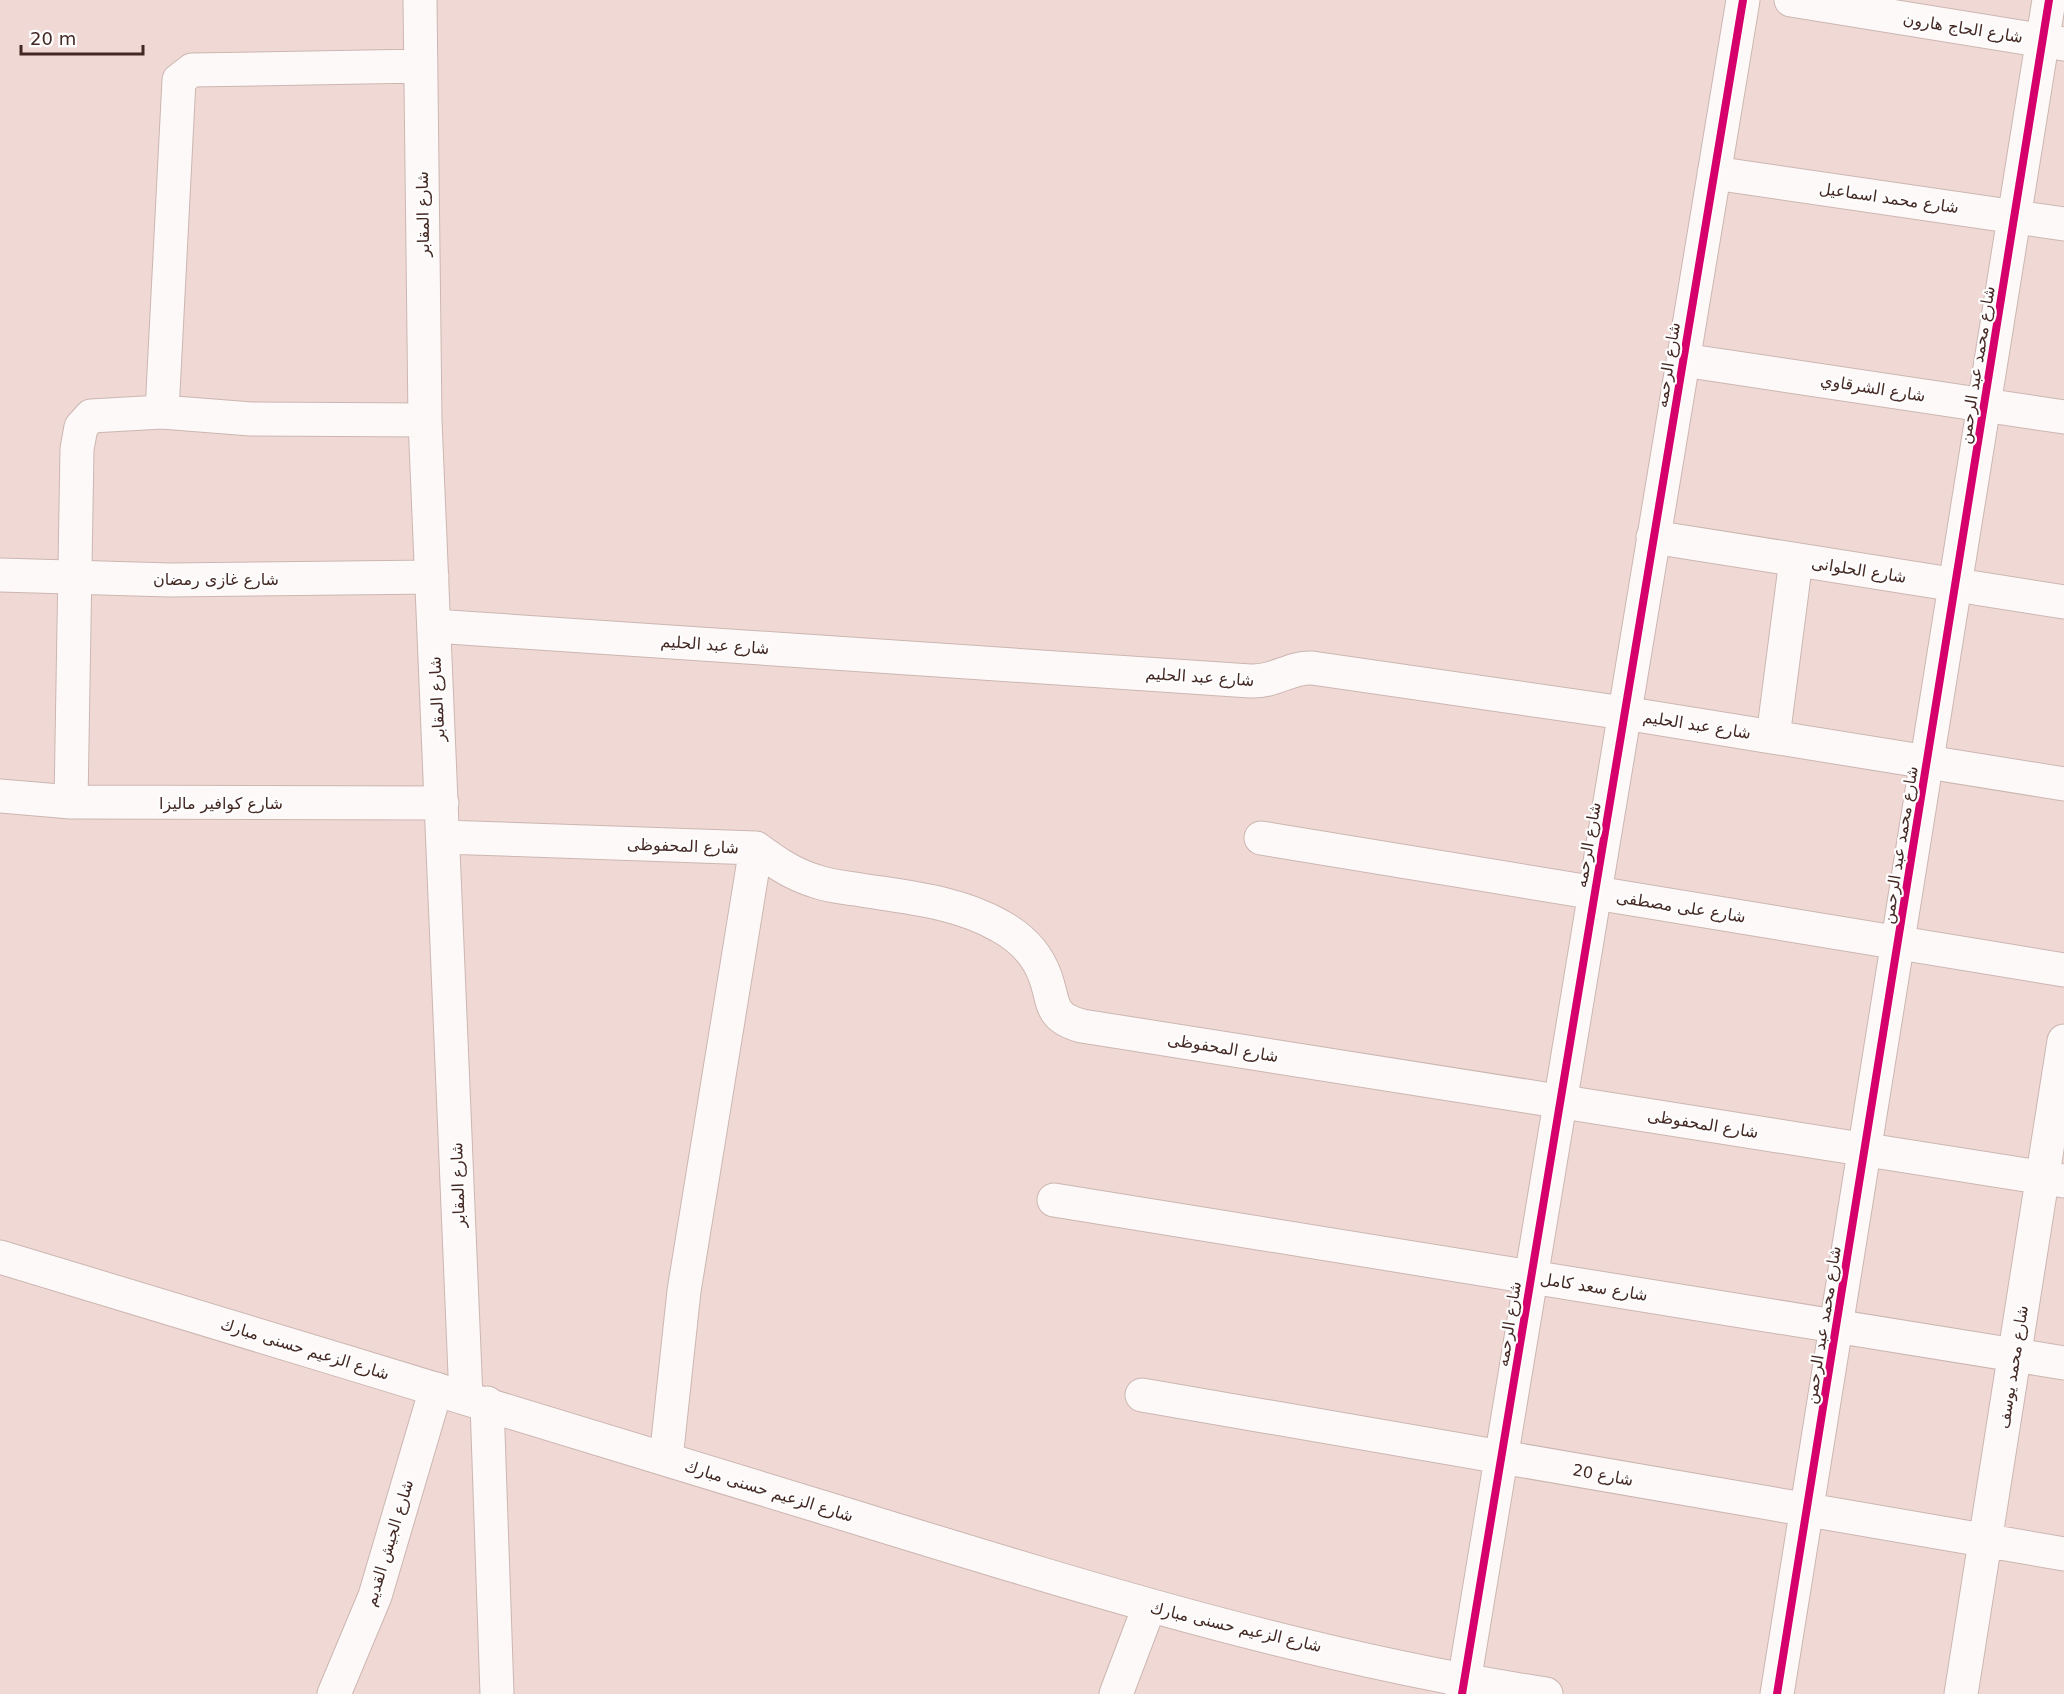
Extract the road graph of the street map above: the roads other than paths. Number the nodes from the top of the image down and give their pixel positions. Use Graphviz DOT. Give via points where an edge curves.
graph roads {
  1 [pos="420,0"];
  2 [pos="1743,0"];
  3 [pos="1791,0"];
  4 [pos="2049,0"];
  5 [pos="2053,42"];
  6 [pos="421,66"];
  7 [pos="1714,173"];
  8 [pos="2014,216"];
  9 [pos="2064,224"];
  10 [pos="1683,360"];
  11 [pos="1984,405"];
  12 [pos="162,412"];
  13 [pos="2064,417"];
  14 [pos="425,420"];
  15 [pos="1653,537"];
  16 [pos="1796,560"];
  17 [pos="0,575"];
  18 [pos="432,577"];
  19 [pos="74,578"];
  20 [pos="1955,585"];
  21 [pos="2064,602"];
  22 [pos="434,626"];
  23 [pos="1624,713"];
  24 [pos="1773,737"];
  25 [pos="1927,762"];
  26 [pos="2064,784"];
  27 [pos="0,796"];
  28 [pos="71,802"];
  29 [pos="442,803"];
  30 [pos="443,837"];
  31 [pos="1262,838"];
  32 [pos="756,848"];
  33 [pos="1594,893"];
  34 [pos="1898,942"];
  35 [pos="2064,970"];
  36 [pos="2064,1041"];
  37 [pos="1559,1101"];
  38 [pos="1865,1150"];
  39 [pos="2053,1180"];
  40 [pos="1053,1200"];
  41 [pos="0,1257"];
  42 [pos="1530,1277"];
  43 [pos="1836,1326"];
  44 [pos="2015,1355"];
  45 [pos="2064,1363"];
  46 [pos="1142,1395"];
  47 [pos="463,1397"];
  48 [pos="1501,1457"];
  49 [pos="666,1459"];
  50 [pos="1807,1510"];
  51 [pos="1986,1541"];
  52 [pos="2064,1554"];
  53 [pos="1149,1607"];
  54 [pos="1464,1688"];
  55 [pos="334,1694"];
  56 [pos="497,1694"];
  57 [pos="1116,1694"];
  58 [pos="1546,1694"];
  59 [pos="1777,1694"];
  60 [pos="1961,1694"];
  1 -- 6 [label="street, شارع المقابر"];
  2 -- 7 [label="street, شارع الرحمه"];
  3 -- 5 [label="street, شارع الحاج هارون"];
  4 -- 5 [label="street, شارع محمد عبد الرحمن"];
  5 -- 8 [label="street, شارع محمد عبد الرحمن"];
  6 -- 12 [label="street" via="192,70 179,80"];
  6 -- 14 [label="street, شارع المقابر"];
  7 -- 8 [label="street, شارع محمد اسماعيل"];
  7 -- 10 [label="street, شارع الرحمه"];
  8 -- 9 [label="street, شارع محمد اسماعيل"];
  8 -- 11 [label="street, شارع محمد عبد الرحمن"];
  10 -- 11 [label="street, شارع الشرقاوي"];
  10 -- 15 [label="street, شارع الرحمه"];
  11 -- 13 [label="street, شارع الشرقاوي"];
  11 -- 20 [label="street, شارع محمد عبد الرحمن"];
  12 -- 14 [label="street" via="251,419"];
  12 -- 19 [label="street" via="91,416 81,427 76,449"];
  14 -- 18 [label="street, شارع المقابر"];
  15 -- 16 [label="street, شارع الحلوانى"];
  15 -- 23 [label="street, شارع الرحمه"];
  16 -- 20 [label="street, شارع الحلوانى"];
  16 -- 24 [label="street"];
  17 -- 19 [label="street, شارع غازى رمضان"];
  18 -- 19 [label="street, شارع غازى رمضان"];
  18 -- 22 [label="street, شارع المقابر"];
  19 -- 28 [label="street"];
  20 -- 21 [label="street, شارع الحلوانى"];
  20 -- 25 [label="street, شارع محمد عبد الرحمن"];
  22 -- 23 [label="street, شارع عبد الحليم" via="1250,681 1312,668"];
  22 -- 29 [label="street, شارع المقابر"];
  23 -- 24 [label="street, شارع عبد الحليم"];
  23 -- 33 [label="street, شارع الرحمه"];
  24 -- 25 [label="street, شارع عبد الحليم"];
  25 -- 26 [label="street, شارع عبد الحليم"];
  25 -- 34 [label="street, شارع محمد عبد الرحمن"];
  27 -- 28 [label="street, شارع كوافير ماليزا"];
  28 -- 29 [label="street, شارع كوافير ماليزا"];
  29 -- 30 [label="street, شارع المقابر"];
  30 -- 32 [label="street, شارع المحفوظى"];
  30 -- 47 [label="street, شارع المقابر"];
  31 -- 33 [label="street, شارع على مصطفى"];
  32 -- 37 [label="street, شارع المحفوظى" via="786,870 816,882 980,914 1014,934 1032,952 1045,976 1050,1001 1072,1023"];
  32 -- 49 [label="street" via="684,1292"];
  33 -- 34 [label="street, شارع على مصطفى"];
  33 -- 37 [label="street, شارع الرحمه"];
  34 -- 35 [label="street, شارع على مصطفى"];
  34 -- 38 [label="street, شارع محمد عبد الرحمن"];
  36 -- 39 [label="street, شارع محمد يوسف"];
  37 -- 38 [label="street, شارع المحفوظى"];
  37 -- 42 [label="street, شارع الرحمه"];
  38 -- 39 [label="street, شارع المحفوظى"];
  38 -- 43 [label="street, شارع محمد عبد الرحمن"];
  39 -- 44 [label="street, شارع محمد يوسف"];
  40 -- 42 [label="street, شارع سعد كامل"];
  41 -- 47 [label="street, شارع الزعيم حسنى مبارك"];
  42 -- 43 [label="street, شارع سعد كامل"];
  42 -- 48 [label="street, شارع الرحمه"];
  43 -- 44 [label="street, شارع سعد كامل"];
  43 -- 50 [label="street, شارع محمد عبد الرحمن"];
  44 -- 45 [label="street, شارع سعد كامل"];
  44 -- 51 [label="street, شارع محمد يوسف"];
  46 -- 48 [label="street, شارع 20"];
  47 -- 49 [label="street, شارع الزعيم حسنى مبارك"];
  47 -- 55 [label="street, شارع الجيش القديم"];
  47 -- 56 [label="street, شارع المقابر"];
  48 -- 50 [label="street, شارع 20"];
  48 -- 54 [label="street, شارع الرحمه"];
  49 -- 53 [label="street, شارع الزعيم حسنى مبارك"];
  50 -- 51 [label="street, شارع 20"];
  50 -- 59 [label="street, شارع محمد عبد الرحمن"];
  51 -- 52 [label="street, شارع 20"];
  51 -- 60 [label="street, شارع محمد يوسف"];
  53 -- 54 [label="street, شارع الزعيم حسنى مبارك"];
  53 -- 57 [label="street"];
  54 -- 58 [label="street, شارع الزعيم حسنى مبارك"];
}
